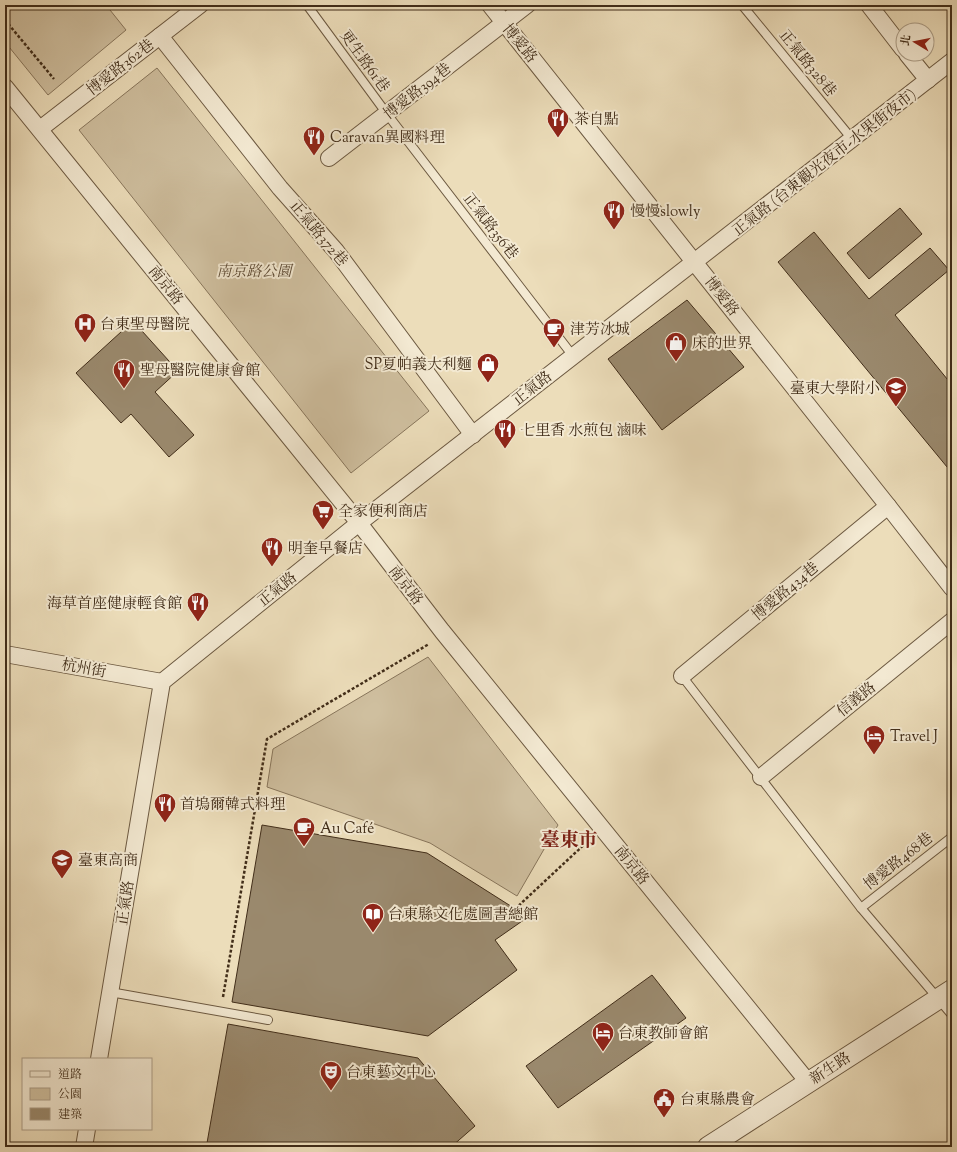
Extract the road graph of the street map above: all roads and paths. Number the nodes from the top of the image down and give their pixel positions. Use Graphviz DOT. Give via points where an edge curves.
graph roads {
  1 [pos="200,5"];
  2 [pos="307,5"];
  3 [pos="490,5"];
  4 [pos="527,5"];
  5 [pos="742,5"];
  6 [pos="868,5"];
  7 [pos="5,20"];
  8 [pos="504,23"];
  9 [pos="160,36"];
  10 [pos="895,39"];
  11 [pos="952,61"];
  12 [pos="913,62"];
  13 [pos="54,79"];
  14 [pos="928,80"];
  15 [pos="5,87"];
  16 [pos="387,114"];
  17 [pos="40,129"];
  18 [pos="852,140"];
  19 [pos="329,158"];
  20 [pos="695,262"];
  21 [pos="573,356"];
  22 [pos="473,435"];
  23 [pos="888,506"];
  24 [pos="359,523"];
  25 [pos="952,588"];
  26 [pos="952,621"];
  27 [pos="431,643"];
  28 [pos="5,654"];
  29 [pos="682,676"];
  30 [pos="162,682"];
  31 [pos="761,778"];
  32 [pos="952,837"];
  33 [pos="589,840"];
  34 [pos="861,908"];
  35 [pos="515,909"];
  36 [pos="110,992"];
  37 [pos="946,994"];
  38 [pos="220,1012"];
  39 [pos="952,1015"];
  40 [pos="268,1020"];
  41 [pos="99,1058"];
  42 [pos="808,1082"];
  43 [pos="87,1130"];
  44 [pos="84,1147"];
  45 [pos="708,1147"];
  1 -- 9 [label="street, 博愛路362巷"];
  2 -- 16 [label="lane, 更生路61巷"];
  3 -- 8 [label="street, 博愛路"];
  4 -- 8 [label="street, 博愛路394巷"];
  5 -- 18 [label="lane, 正氣路328巷"];
  6 -- 10 [label="street"];
  7 -- 13 [label="path"];
  8 -- 16 [label="street, 博愛路394巷"];
  8 -- 20 [label="street, 博愛路"];
  9 -- 17 [label="street, 博愛路362巷"];
  9 -- 22 [label="street, 正氣路372巷" via="280,188 336,251"];
  11 -- 14 [label="street, 正氣路 (台東觀光夜市-水果街夜市)"];
  12 -- 14 [label="street"];
  14 -- 18 [label="street, 正氣路 (台東觀光夜市-水果街夜市)"];
  15 -- 17 [label="street, 南京路"];
  16 -- 19 [label="street, 博愛路394巷"];
  16 -- 21 [label="lane, 正氣路356巷"];
  17 -- 24 [label="street, 南京路"];
  18 -- 20 [label="street, 正氣路 (台東觀光夜市-水果街夜市)"];
  20 -- 21 [label="street, 正氣路"];
  20 -- 23 [label="street, 博愛路"];
  21 -- 22 [label="street, 正氣路"];
  22 -- 24 [label="street, 正氣路"];
  23 -- 25 [label="street, 博愛路"];
  23 -- 29 [label="street, 博愛路434巷"];
  24 -- 30 [label="street, 正氣路"];
  24 -- 42 [label="street, 南京路" via="442,631"];
  26 -- 31 [label="street, 信義路"];
  27 -- 38 [label="path" via="267,739"];
  28 -- 30 [label="street, 杭州街"];
  29 -- 31 [label="lane"];
  30 -- 36 [label="street, 正氣路"];
  31 -- 34 [label="lane"];
  32 -- 34 [label="lane, 博愛路468巷"];
  33 -- 35 [label="path"];
  34 -- 37 [label="lane"];
  36 -- 38 [label="lane"];
  36 -- 41 [label="street, 正氣路"];
  37 -- 39 [label="lane"];
  37 -- 42 [label="street, 新生路"];
  38 -- 40 [label="lane"];
  42 -- 45 [label="street, 新生路"];
  43 -- 44 [label="street"];
}
